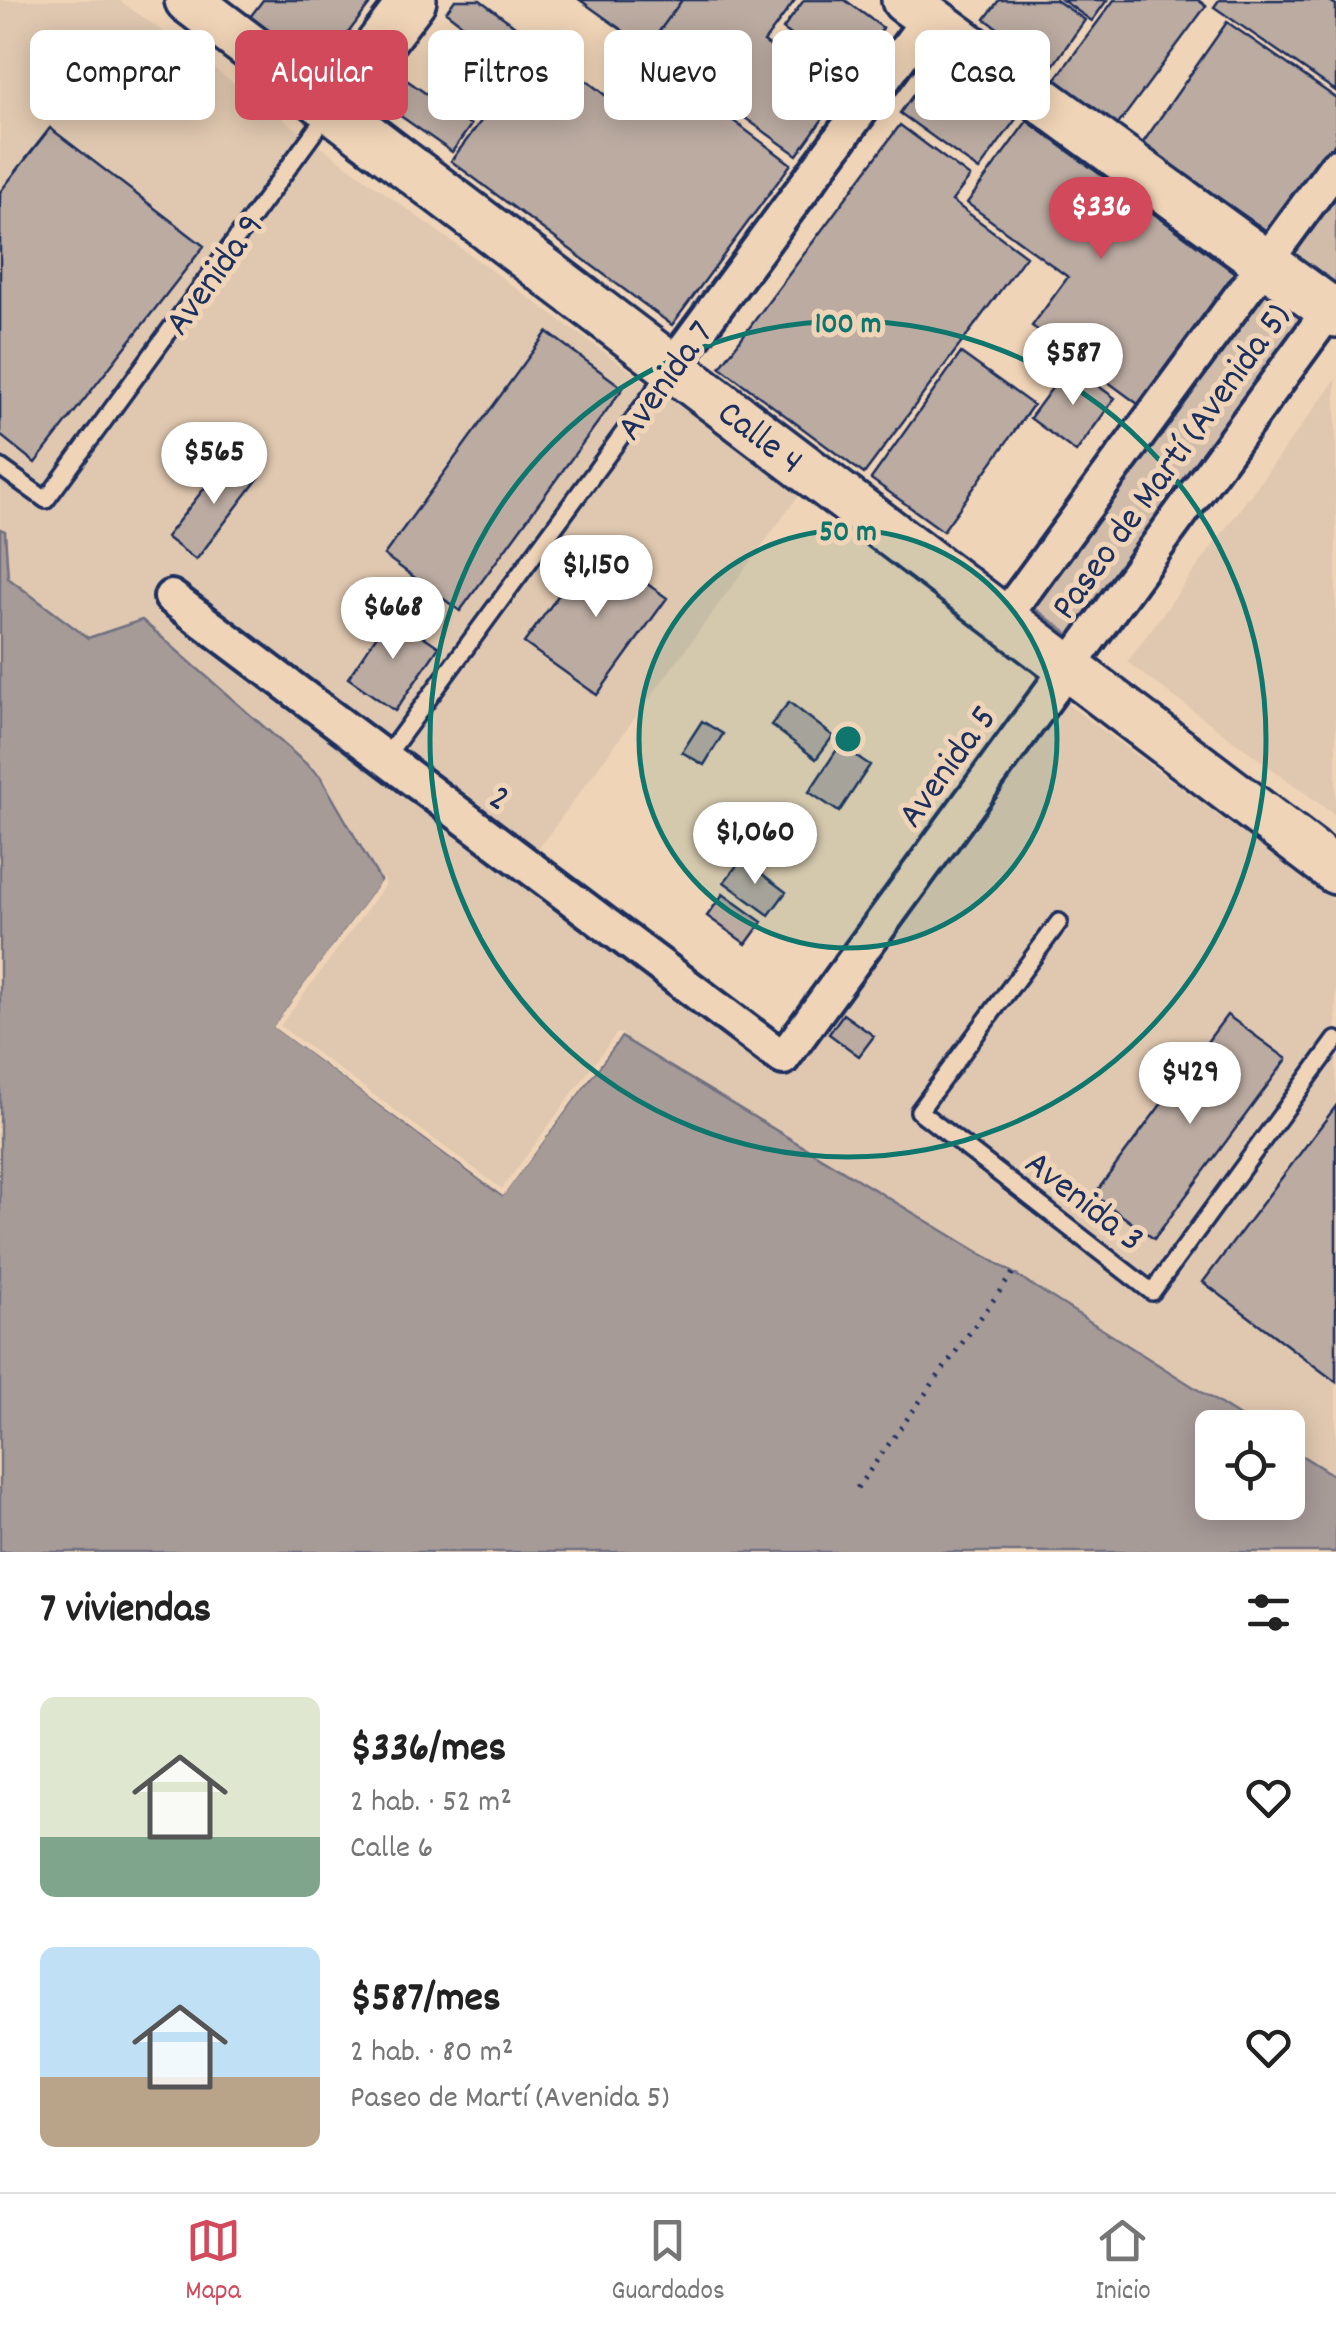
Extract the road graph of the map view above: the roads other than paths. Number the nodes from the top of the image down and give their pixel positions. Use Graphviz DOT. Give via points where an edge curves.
graph roads {
  1 [pos="188,0"];
  2 [pos="413,0"];
  3 [pos="925,6"];
  4 [pos="390,30"];
  5 [pos="235,35"];
  6 [pos="323,120"];
  7 [pos="349,120"];
  8 [pos="1336,166"];
  9 [pos="1265,263"];
  10 [pos="1334,308"];
  11 [pos="672,366"];
  12 [pos="0,467"];
  13 [pos="171,597"];
  14 [pos="1004,618"];
  15 [pos="1067,666"];
  16 [pos="384,758"];
  17 [pos="1336,870"];
  18 [pos="1059,922"];
  19 [pos="1336,1040"];
  20 [pos="783,1058"];
  1 -- 5 [label="street, Calle 4"];
  2 -- 4 [label="street, Avenida 9"];
  3 -- 9 [label="street"];
  3 -- 11 [label="street, Avenida 7"];
  6 -- 12 [label="lane, Avenida 9" via="46,500"];
  7 -- 11 [label="street, Calle 4"];
  8 -- 9 [label="street, Paseo de Martí (Avenida 5)"];
  9 -- 10 [label="street"];
  9 -- 14 [label="street, Paseo de Martí (Avenida 5)"];
  10 -- 15 [label="street, Paseo de Martí (Avenida 5)"];
  11 -- 14 [label="street, Calle 4"];
  11 -- 16 [label="lane, Avenida 7"];
  13 -- 16 [label="street, 2"];
  14 -- 15 [label="street, Calle 4"];
  15 -- 17 [label="street, Calle 4"];
  15 -- 20 [label="street, Avenida 5"];
  16 -- 20 [label="street, 2"];
  18 -- 19 [label="lane, Avenida 3" via="919,1111 1152,1292"];
}
